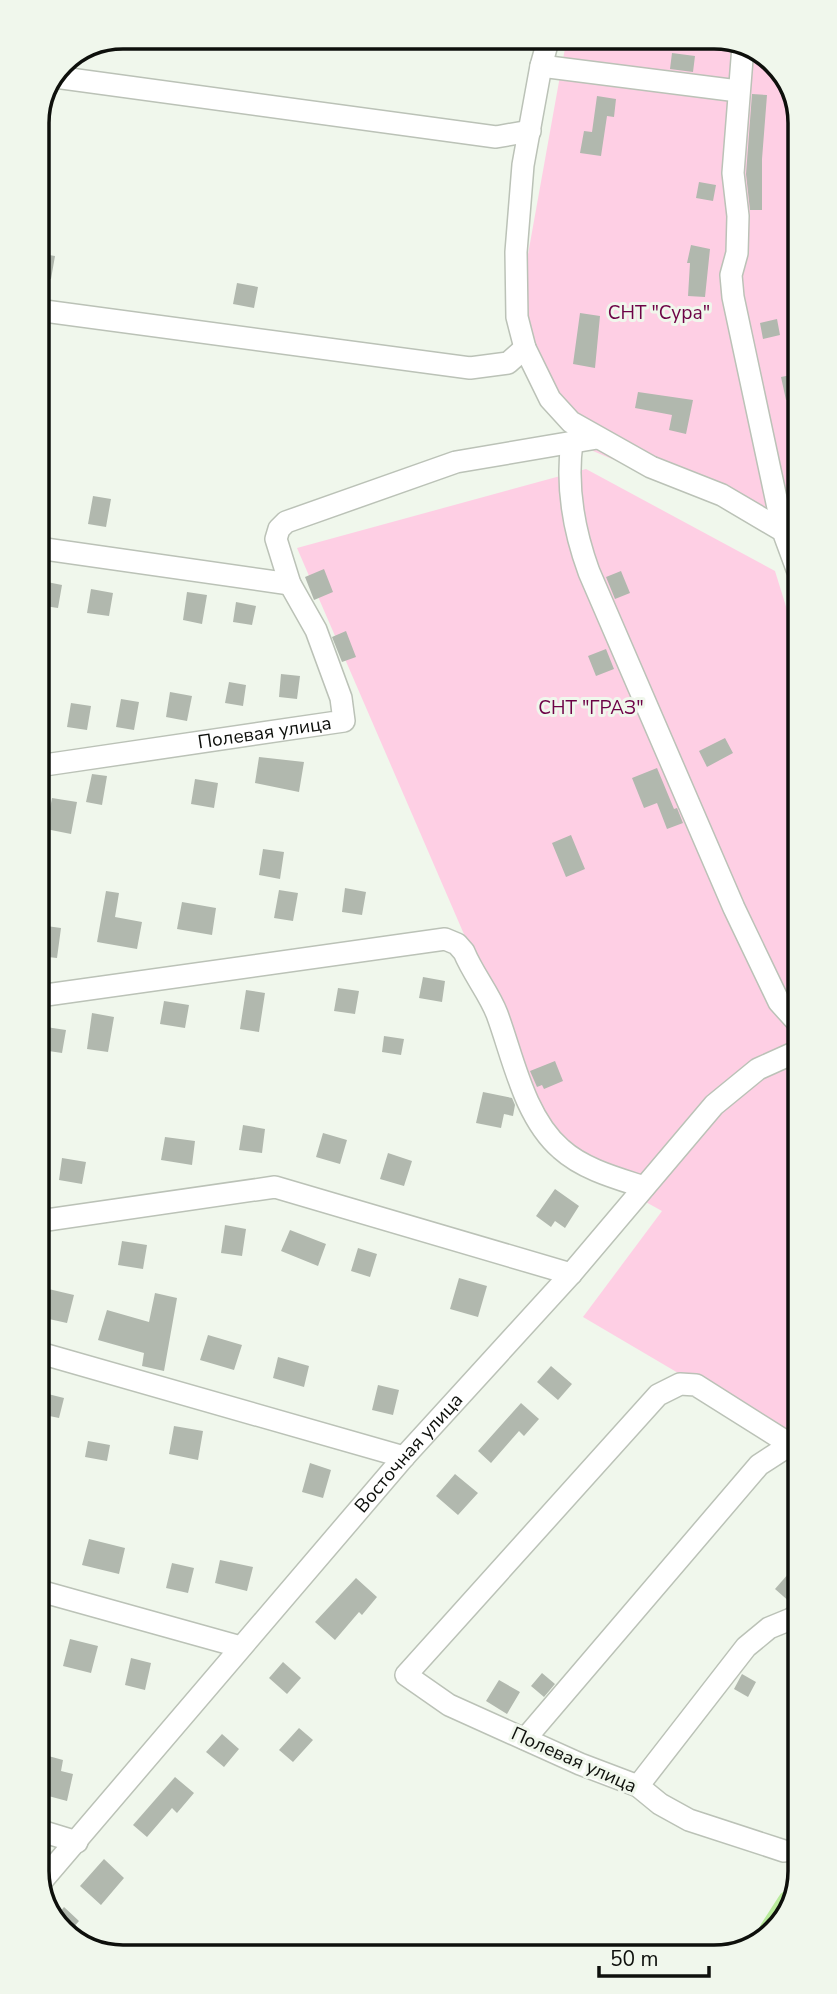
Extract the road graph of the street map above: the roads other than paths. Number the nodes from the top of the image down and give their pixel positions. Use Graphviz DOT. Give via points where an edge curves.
graph roads {
  1 [pos="546,49"];
  2 [pos="742,55"];
  3 [pos="541,66"];
  4 [pos="64,78"];
  5 [pos="738,90"];
  6 [pos="530,131"];
  7 [pos="49,312"];
  8 [pos="524,348"];
  9 [pos="597,438"];
  10 [pos="572,442"];
  11 [pos="783,531"];
  12 [pos="788,545"];
  13 [pos="49,550"];
  14 [pos="290,584"];
  15 [pos="49,764"];
  16 [pos="49,995"];
  17 [pos="788,1012"];
  18 [pos="788,1056"];
  19 [pos="643,1187"];
  20 [pos="49,1220"];
  21 [pos="571,1274"];
  22 [pos="49,1356"];
  23 [pos="788,1443"];
  24 [pos="788,1450"];
  25 [pos="404,1457"];
  26 [pos="49,1593"];
  27 [pos="788,1621"];
  28 [pos="242,1647"];
  29 [pos="524,1739"];
  30 [pos="638,1786"];
  31 [pos="49,1833"];
  32 [pos="77,1842"];
  33 [pos="784,1851"];
  34 [pos="49,1873"];
  1 -- 3 [label="street"];
  2 -- 5 [label="street"];
  3 -- 5 [label="street"];
  3 -- 6 [label="street"];
  4 -- 6 [label="street" via="496,137"];
  5 -- 11 [label="street" via="733,297"];
  6 -- 8 [label="street" via="516,252 517,317"];
  7 -- 8 [label="street" via="470,368 508,363"];
  8 -- 9 [label="street" via="550,399 571,422"];
  9 -- 10 [label="street"];
  9 -- 11 [label="street" via="651,467 722,495"];
  10 -- 14 [label="street" via="456,462 286,522 276,539"];
  10 -- 17 [label="street" via="571,499 589,572 734,908"];
  11 -- 12 [label="street"];
  13 -- 14 [label="street"];
  14 -- 15 [label="street, Полевая улица" via="316,630 341,698 344,721"];
  16 -- 19 [label="street" via="445,939 464,952 495,1010 512,1067 551,1139 578,1161"];
  18 -- 19 [label="street, Восточная улица" via="758,1069 714,1105"];
  19 -- 21 [label="street, Восточная улица"];
  20 -- 21 [label="street" via="275,1187"];
  21 -- 25 [label="street, Восточная улица"];
  22 -- 25 [label="street"];
  23 -- 29 [label="street, Полевая улица" via="695,1385 680,1384 658,1395 406,1675 449,1705"];
  24 -- 29 [label="street" via="760,1465"];
  25 -- 28 [label="street, Восточная улица"];
  26 -- 28 [label="street"];
  27 -- 30 [label="street" via="769,1628 747,1647"];
  28 -- 32 [label="street, Восточная улица"];
  29 -- 30 [label="street, Полевая улица"];
  30 -- 33 [label="street, Полевая улица" via="689,1820"];
  31 -- 32 [label="street"];
  32 -- 34 [label="street, Восточная улица"];
}
